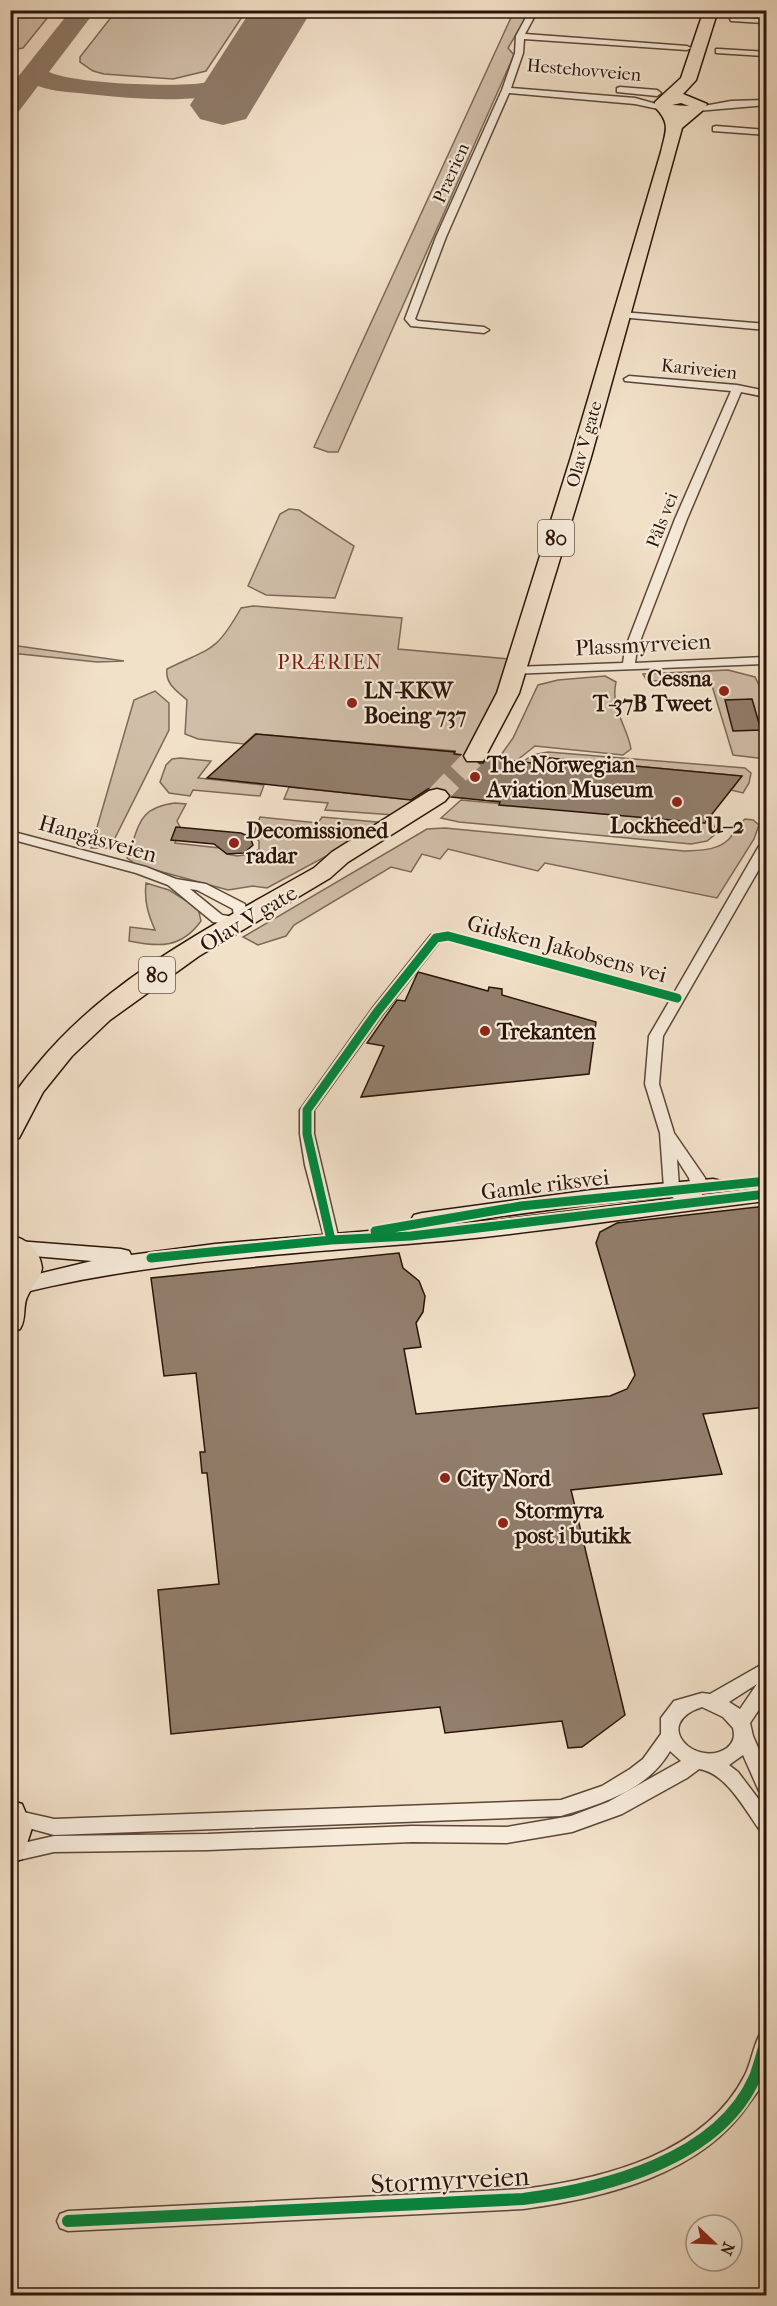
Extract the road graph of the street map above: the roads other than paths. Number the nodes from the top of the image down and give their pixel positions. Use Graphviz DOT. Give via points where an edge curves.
graph roads {
  1 [pos="534,10"];
  2 [pos="605,10"];
  3 [pos="704,12"];
  4 [pos="734,19"];
  5 [pos="766,21"];
  6 [pos="520,36"];
  7 [pos="687,48"];
  8 [pos="719,51"];
  9 [pos="766,54"];
  10 [pos="688,80"];
  11 [pos="508,85"];
  12 [pos="766,103"];
  13 [pos="694,105"];
  14 [pos="667,106"];
  15 [pos="716,129"];
  16 [pos="766,133"];
  17 [pos="622,315"];
  18 [pos="766,327"];
  19 [pos="483,330"];
  20 [pos="629,379"];
  21 [pos="737,388"];
  22 [pos="766,394"];
  23 [pos="765,664"];
  24 [pos="630,667"];
  25 [pos="514,671"];
  26 [pos="475,756"];
  27 [pos="437,796"];
  28 [pos="10,835"];
  29 [pos="766,846"];
  30 [pos="173,882"];
  31 [pos="233,916"];
  32 [pos="677,998"];
  33 [pos="10,1091"];
  34 [pos="10,1132"];
  35 [pos="667,1133"];
  36 [pos="766,1181"];
  37 [pos="686,1193"];
  38 [pos="766,1194"];
  39 [pos="331,1240"];
  40 [pos="14,1246"];
  41 [pos="152,1258"];
  42 [pos="15,1290"];
  43 [pos="10,1322"];
  44 [pos="766,1669"];
  45 [pos="766,1685"];
  46 [pos="713,1702"];
  47 [pos="742,1729"];
  48 [pos="669,1737"];
  49 [pos="705,1761"];
  50 [pos="766,1785"];
  51 [pos="11,1815"];
  52 [pos="766,1822"];
  53 [pos="10,1852"];
  54 [pos="766,2042"];
  55 [pos="68,2221"];
  1 -- 6 [label="street"];
  2 -- 3 [label="street"];
  3 -- 10 [label="highway, Olav V gate / 80"];
  4 -- 5 [label="street"];
  6 -- 7 [label="street, Hestehovveien"];
  6 -- 11 [label="street, Hestehovveien" via="519,53"];
  8 -- 9 [label="street"];
  10 -- 13 [label="highway"];
  10 -- 14 [label="highway, Olav V gate / 80"];
  11 -- 14 [label="street, Hestehovveien"];
  11 -- 14 [label="street"];
  11 -- 19 [label="street, Prærien" via="441,237 410,319 415,324"];
  12 -- 13 [label="street"];
  13 -- 14 [label="highway"];
  13 -- 14 [label="highway"];
  14 -- 17 [label="highway, Olav V gate / 80"];
  15 -- 16 [label="street"];
  17 -- 18 [label="street"];
  17 -- 25 [label="highway, Olav V gate / 80"];
  20 -- 21 [label="street, Kariveien"];
  21 -- 22 [label="street, Kariveien"];
  21 -- 24 [label="street, Påls vei" via="681,519 631,650"];
  23 -- 24 [label="street, Plassmyrveien"];
  24 -- 25 [label="street, Plassmyrveien"];
  25 -- 26 [label="highway, Olav V gate / 80" via="500,711"];
  27 -- 31 [label="highway, Olav V gate / 80" via="340,857 322,873"];
  28 -- 30 [label="street, Hangåsveien"];
  29 -- 32 [label="street"];
  30 -- 31 [label="street"];
  30 -- 31 [label="street" via="201,887"];
  31 -- 33 [label="highway, Olav V gate / 80" via="144,965 110,990 41,1054"];
  31 -- 34 [label="highway, Olav V gate / 80" via="83,1030 39,1079"];
  32 -- 35 [label="street" via="656,1036 651,1084"];
  32 -- 39 [label="street, Gidsken Jakobsens vei" via="447,936 436,938 307,1110 307,1134"];
  35 -- 37 [label="street"];
  35 -- 37 [label="street" via="697,1179"];
  36 -- 37 [label="street, Gamle riksvei"];
  37 -- 38 [label="street, Gamle riksvei"];
  37 -- 39 [label="street, Gamle riksvei" via="411,1236"];
  39 -- 41 [label="street, Gamle riksvei"];
  40 -- 41 [label="street, Gamle riksvei"];
  40 -- 42 [label="highway" via="24,1252 29,1265 29,1272"];
  41 -- 42 [label="street, Gamle riksvei" via="55,1276"];
  42 -- 43 [label="highway"];
  44 -- 46 [label="street"];
  45 -- 47 [label="street"];
  46 -- 47 [label="street" via="734,1713"];
  46 -- 48 [label="street" via="692,1702 676,1710 668,1723"];
  47 -- 49 [label="street" via="741,1745 734,1753"];
  47 -- 50 [label="street"];
  48 -- 49 [label="street" via="675,1747"];
  48 -- 51 [label="street" via="661,1755 621,1786 561,1808 54,1827"];
  49 -- 52 [label="street" via="731,1777"];
  49 -- 53 [label="street" via="615,1808 572,1824 507,1835 54,1844"];
  51 -- 53 [label="highway" via="15,1828"];
  54 -- 55 [label="street, Stormyrveien" via="763,2064 724,2123 645,2170 601,2187 523,2199"];
}
